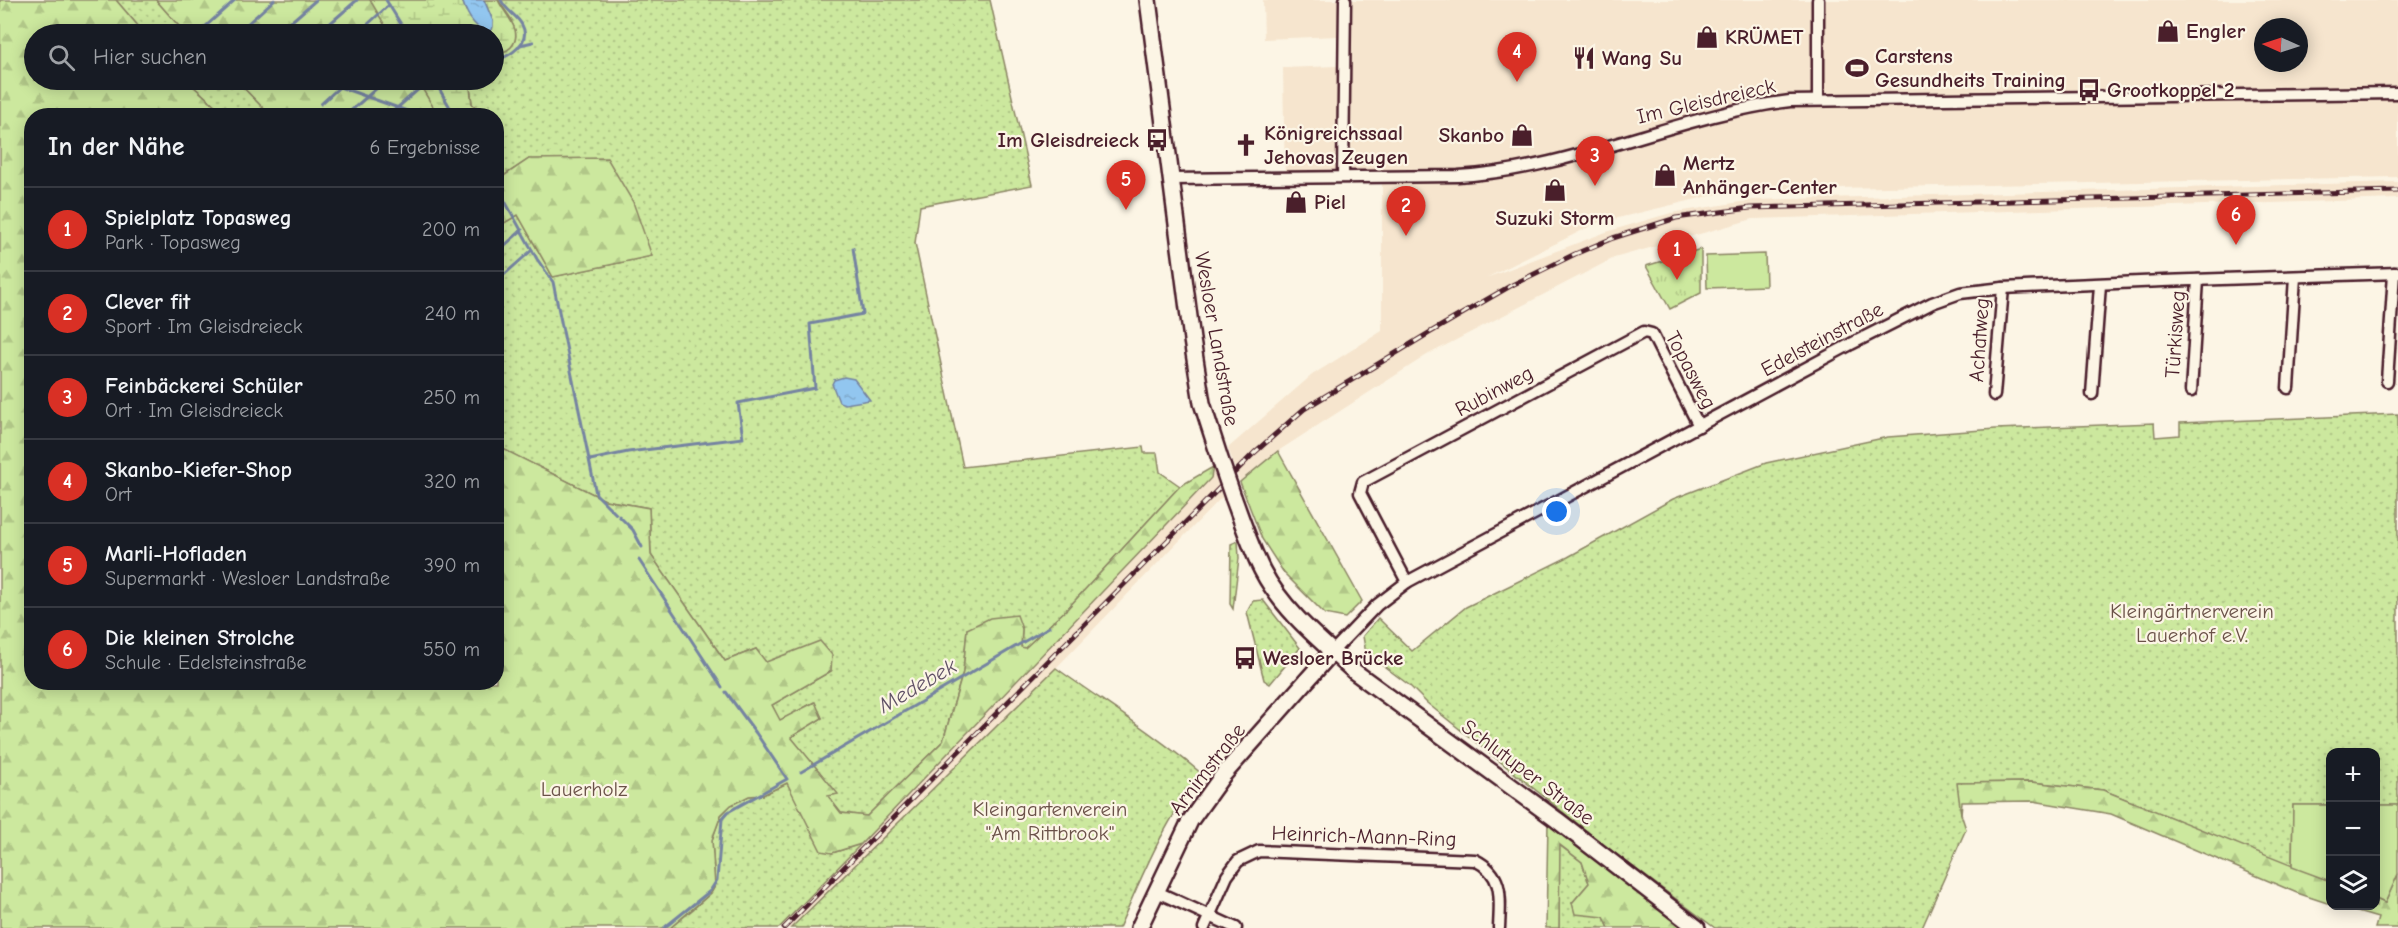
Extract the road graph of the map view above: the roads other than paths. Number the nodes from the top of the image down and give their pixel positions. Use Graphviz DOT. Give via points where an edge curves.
graph roads {
  1 [pos="1148,0"];
  2 [pos="1345,0"];
  3 [pos="1818,0"];
  4 [pos="2398,93"];
  5 [pos="1818,100"];
  6 [pos="1343,176"];
  7 [pos="1171,179"];
  8 [pos="2396,273"];
  9 [pos="2295,277"];
  10 [pos="2198,280"];
  11 [pos="2100,285"];
  12 [pos="2003,288"];
  13 [pos="1649,332"];
  14 [pos="2387,381"];
  15 [pos="2288,388"];
  16 [pos="2191,391"];
  17 [pos="2091,394"];
  18 [pos="1994,395"];
  19 [pos="1699,426"];
  20 [pos="1407,582"];
  21 [pos="1332,652"];
  22 [pos="1155,891"];
  23 [pos="1209,916"];
  24 [pos="1139,928"];
  25 [pos="1204,928"];
  26 [pos="1236,928"];
  27 [pos="1499,928"];
  28 [pos="1697,928"];
  1 -- 7 [label="main road, Wesloer Landstraße"];
  2 -- 6 [label="street"];
  3 -- 5 [label="street"];
  4 -- 5 [label="street, Im Gleisdreieck"];
  5 -- 6 [label="street, Im Gleisdreieck" via="1726,113 1516,170 1458,176"];
  6 -- 7 [label="street, Im Gleisdreieck"];
  7 -- 21 [label="main road, Wesloer Landstraße, bridge" via="1203,403 1221,462 1263,571 1281,599"];
  8 -- 9 [label="street, Edelsteinstraße"];
  8 -- 14 [label="street"];
  9 -- 10 [label="street, Edelsteinstraße"];
  9 -- 15 [label="street"];
  10 -- 11 [label="street, Edelsteinstraße"];
  10 -- 16 [label="street, Türkisweg"];
  11 -- 12 [label="street, Edelsteinstraße"];
  11 -- 17 [label="street"];
  12 -- 18 [label="street, Achatweg"];
  12 -- 19 [label="street, Edelsteinstraße" via="1960,293 1932,303"];
  13 -- 19 [label="street, Topasweg"];
  13 -- 20 [label="street, Rubinweg" via="1363,482 1360,493"];
  19 -- 20 [label="street, Edelsteinstraße"];
  20 -- 21 [label="street, Edelsteinstraße" via="1377,605"];
  21 -- 22 [label="main road, Arnimstraße" via="1223,775 1190,821"];
  21 -- 28 [label="main road, Schlutuper Straße"];
  22 -- 23 [label="street"];
  22 -- 24 [label="main road, Arnimstraße"];
  23 -- 25 [label="street, Heinrich-Mann-Ring"];
  23 -- 26 [label="street"];
  23 -- 27 [label="street, Heinrich-Mann-Ring" via="1238,861 1259,851 1475,860 1496,878"];
}
